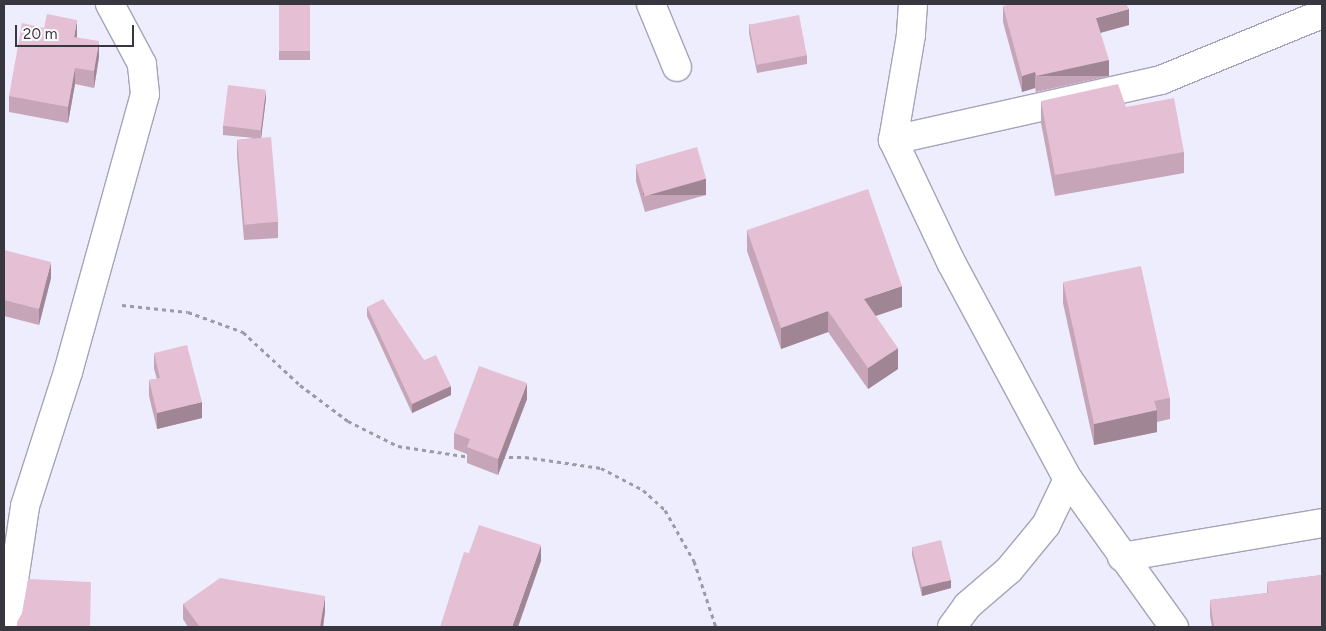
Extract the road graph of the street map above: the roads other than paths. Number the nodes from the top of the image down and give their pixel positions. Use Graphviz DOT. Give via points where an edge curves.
graph roads {
  1 [pos="110,4"];
  2 [pos="651,4"];
  3 [pos="913,4"];
  4 [pos="1322,14"];
  5 [pos="677,67"];
  6 [pos="893,140"];
  7 [pos="1068,479"];
  8 [pos="1322,523"];
  9 [pos="1122,557"];
  10 [pos="7,627"];
  11 [pos="952,627"];
  12 [pos="1174,627"];
  1 -- 10 [label="street" via="142,64 144,94 68,372 25,506"];
  2 -- 5 [label="street"];
  3 -- 6 [label="street" via="911,35"];
  4 -- 6 [label="street" via="1162,80"];
  6 -- 7 [label="street" via="952,264"];
  7 -- 9 [label="street"];
  7 -- 11 [label="street" via="1046,525 1009,570 967,606"];
  8 -- 9 [label="street"];
  9 -- 12 [label="street"];
}
